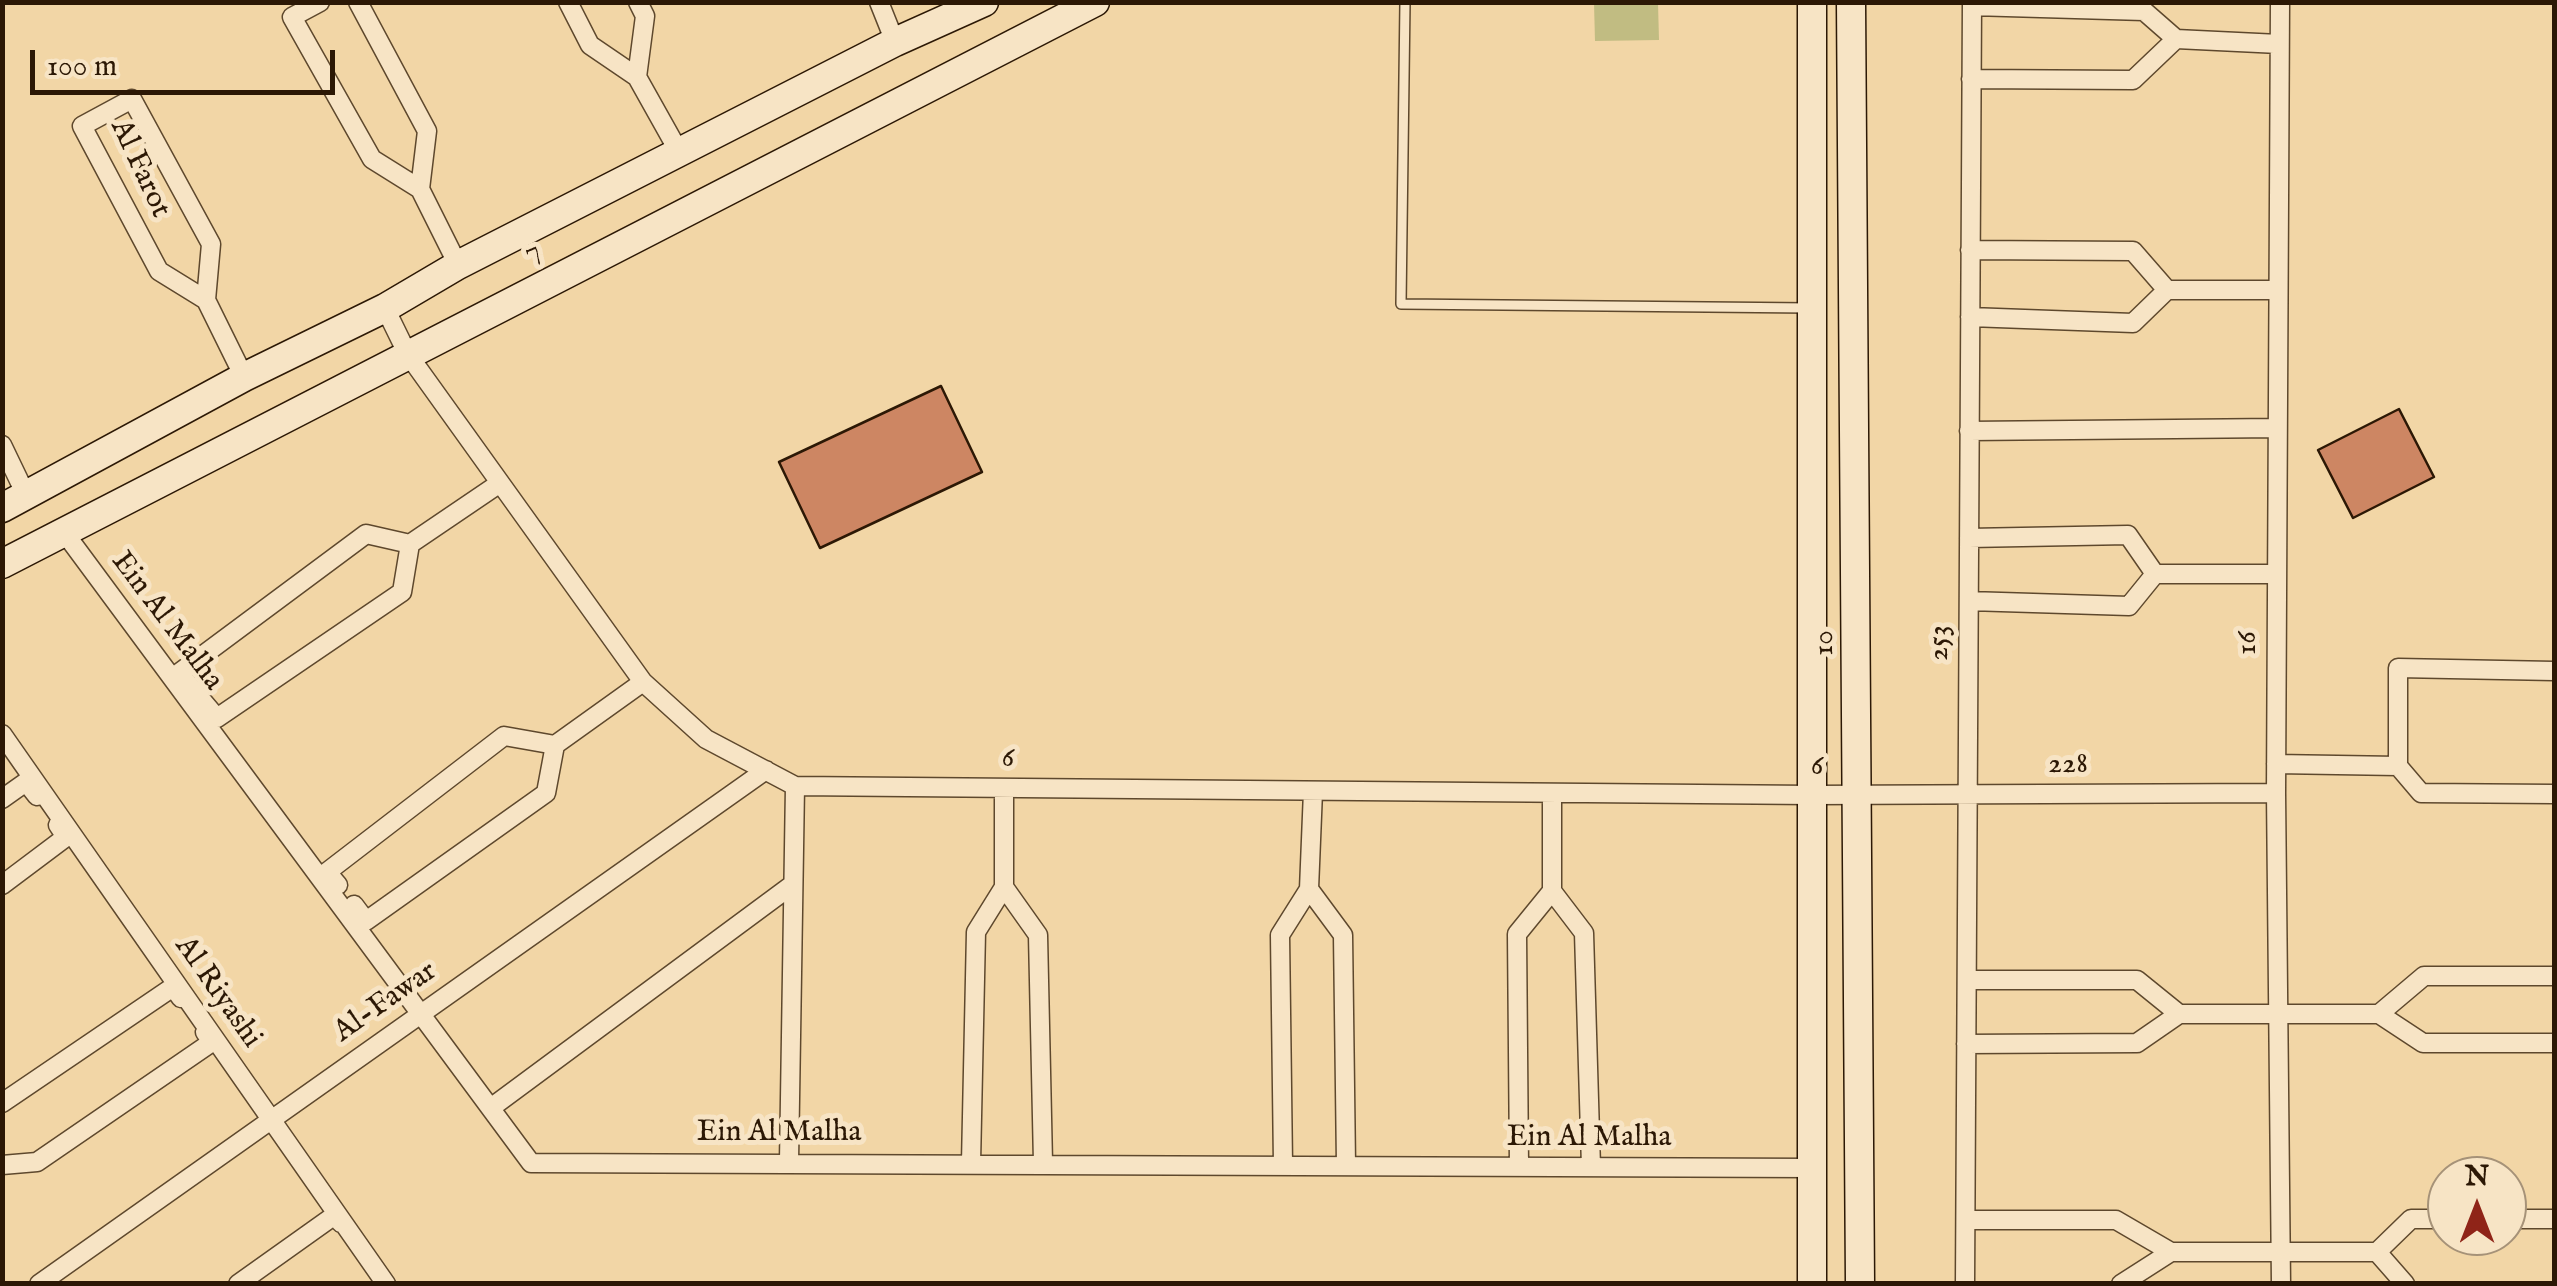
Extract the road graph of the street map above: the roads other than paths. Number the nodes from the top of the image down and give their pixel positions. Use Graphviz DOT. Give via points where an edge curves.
graph roads {
  1 [pos="320,2"];
  2 [pos="358,2"];
  3 [pos="568,2"];
  4 [pos="638,2"];
  5 [pos="879,2"];
  6 [pos="984,2"];
  7 [pos="1095,2"];
  8 [pos="1405,2"];
  9 [pos="1812,2"];
  10 [pos="1850,2"];
  11 [pos="2280,2"];
  12 [pos="1972,4"];
  13 [pos="2176,40"];
  14 [pos="895,42"];
  15 [pos="2279,44"];
  16 [pos="637,77"];
  17 [pos="1971,79"];
  18 [pos="679,152"];
  19 [pos="420,189"];
  20 [pos="1970,250"];
  21 [pos="458,265"];
  22 [pos="2167,290"];
  23 [pos="2278,290"];
  24 [pos="206,300"];
  25 [pos="384,308"];
  26 [pos="1812,308"];
  27 [pos="1970,317"];
  28 [pos="407,354"];
  29 [pos="244,378"];
  30 [pos="2278,428"];
  31 [pos="1970,431"];
  32 [pos="2,445"];
  33 [pos="500,483"];
  34 [pos="14,501"];
  35 [pos="64,532"];
  36 [pos="1969,538"];
  37 [pos="410,544"];
  38 [pos="2,564"];
  39 [pos="2155,574"];
  40 [pos="2276,574"];
  41 [pos="1969,601"];
  42 [pos="2554,671"];
  43 [pos="643,682"];
  44 [pos="2,734"];
  45 [pos="555,746"];
  46 [pos="2276,764"];
  47 [pos="2398,766"];
  48 [pos="766,770"];
  49 [pos="795,786"];
  50 [pos="1004,788"];
  51 [pos="1313,791"];
  52 [pos="1552,793"];
  53 [pos="1968,794"];
  54 [pos="2276,794"];
  55 [pos="2554,794"];
  56 [pos="1812,795"];
  57 [pos="1860,795"];
  58 [pos="2,799"];
  59 [pos="2,885"];
  60 [pos="792,885"];
  61 [pos="1004,887"];
  62 [pos="1309,889"];
  63 [pos="1552,891"];
  64 [pos="2554,976"];
  65 [pos="1967,980"];
  66 [pos="421,1012"];
  67 [pos="2179,1014"];
  68 [pos="2278,1014"];
  69 [pos="2379,1014"];
  70 [pos="2554,1042"];
  71 [pos="1966,1044"];
  72 [pos="2,1102"];
  73 [pos="492,1107"];
  74 [pos="270,1118"];
  75 [pos="789,1161"];
  76 [pos="971,1162"];
  77 [pos="1043,1163"];
  78 [pos="1282,1164"];
  79 [pos="2,1165"];
  80 [pos="1346,1165"];
  81 [pos="1519,1166"];
  82 [pos="1591,1166"];
  83 [pos="1812,1168"];
  84 [pos="2427,1219"];
  85 [pos="2527,1219"];
  86 [pos="2554,1219"];
  87 [pos="1966,1220"];
  88 [pos="2171,1252"];
  89 [pos="2281,1252"];
  90 [pos="2377,1252"];
  91 [pos="39,1284"];
  92 [pos="238,1284"];
  93 [pos="363,1284"];
  94 [pos="386,1284"];
  95 [pos="1812,1284"];
  96 [pos="1860,1284"];
  97 [pos="1965,1284"];
  98 [pos="2121,1284"];
  99 [pos="2282,1284"];
  100 [pos="2405,1284"];
  1 -- 19 [label="street" via="292,17 372,159"];
  2 -- 19 [label="street" via="426,131"];
  3 -- 16 [label="street" via="590,45"];
  4 -- 16 [label="street" via="646,16"];
  5 -- 14 [label="street"];
  6 -- 14 [label="street, 7"];
  7 -- 28 [label="street, 7"];
  8 -- 26 [label="lane" via="1401,304"];
  9 -- 26 [label="street, 10"];
  10 -- 57 [label="street, 10"];
  11 -- 15 [label="street, 16"];
  12 -- 13 [label="street" via="2144,11"];
  12 -- 17 [label="street, 253"];
  13 -- 15 [label="street"];
  13 -- 17 [label="street" via="2134,80"];
  14 -- 18 [label="street, 7"];
  15 -- 23 [label="street, 16"];
  16 -- 18 [label="street"];
  17 -- 20 [label="street, 253"];
  18 -- 21 [label="street, 7"];
  19 -- 21 [label="street"];
  20 -- 22 [label="street" via="2134,251"];
  20 -- 27 [label="street, 253"];
  21 -- 25 [label="street, 7"];
  22 -- 23 [label="street"];
  22 -- 27 [label="street" via="2134,323"];
  23 -- 30 [label="street, 16"];
  24 -- 24 [label="street, Al Farot" via="211,244 132,99 82,126 159,271"];
  24 -- 29 [label="street"];
  25 -- 28 [label="street, 6"];
  25 -- 29 [label="street, 7"];
  26 -- 56 [label="street, 10"];
  27 -- 31 [label="street, 253"];
  28 -- 33 [label="street, 6"];
  28 -- 35 [label="street, 7"];
  29 -- 34 [label="street, 7"];
  30 -- 31 [label="street"];
  30 -- 40 [label="street, 16"];
  31 -- 36 [label="street, 253"];
  32 -- 34 [label="street"];
  33 -- 37 [label="street"];
  33 -- 43 [label="street, 6"];
  35 -- 38 [label="street, 7"];
  35 -- 66 [label="street, Ein Al Malha"];
  36 -- 39 [label="street" via="2128,535"];
  36 -- 41 [label="street, 253"];
  37 -- 37 [label="street" via="366,534 179,674 217,718 402,592"];
  39 -- 40 [label="street"];
  39 -- 41 [label="street" via="2129,606"];
  40 -- 46 [label="street, 16"];
  41 -- 53 [label="street, 253"];
  42 -- 47 [label="street" via="2398,668"];
  43 -- 45 [label="street"];
  43 -- 48 [label="street, 6" via="706,740"];
  44 -- 74 [label="street, Al Riyashi"];
  45 -- 45 [label="street" via="504,736 327,872 366,921 546,794"];
  46 -- 47 [label="street"];
  46 -- 54 [label="street, 16"];
  47 -- 55 [label="street" via="2421,793"];
  48 -- 49 [label="street, 6"];
  48 -- 66 [label="street, Al-Fawar"];
  49 -- 50 [label="street, 6"];
  49 -- 60 [label="street"];
  50 -- 51 [label="street, 6"];
  50 -- 61 [label="street"];
  51 -- 52 [label="street, 6"];
  51 -- 62 [label="street"];
  52 -- 56 [label="street, 6"];
  52 -- 63 [label="street"];
  53 -- 54 [label="street, 228"];
  53 -- 57 [label="street, 228"];
  53 -- 65 [label="street, 253"];
  54 -- 68 [label="street, 16"];
  56 -- 57 [label="street, 6"];
  56 -- 83 [label="street, 10"];
  57 -- 96 [label="street, 10"];
  58 -- 59 [label="street" via="26,782 66,838"];
  60 -- 73 [label="street"];
  60 -- 75 [label="street"];
  61 -- 76 [label="street" via="976,932"];
  61 -- 77 [label="street" via="1038,936"];
  62 -- 78 [label="street" via="1280,936"];
  62 -- 80 [label="street" via="1344,935"];
  63 -- 81 [label="street" via="1517,934"];
  63 -- 82 [label="street" via="1584,934"];
  64 -- 69 [label="street" via="2424,976"];
  65 -- 67 [label="street" via="2137,980"];
  65 -- 71 [label="street, 253"];
  66 -- 73 [label="street, Ein Al Malha"];
  66 -- 74 [label="street, Al-Fawar"];
  67 -- 68 [label="street"];
  67 -- 71 [label="street" via="2137,1042"];
  68 -- 69 [label="street"];
  68 -- 89 [label="street, 16"];
  69 -- 70 [label="street" via="2422,1042"];
  71 -- 87 [label="street, 253"];
  72 -- 79 [label="street" via="173,988 212,1042 37,1162"];
  73 -- 75 [label="street, Ein Al Malha" via="531,1163"];
  74 -- 91 [label="street, Al-Fawar"];
  74 -- 94 [label="street, Al Riyashi"];
  75 -- 76 [label="street, Ein Al Malha"];
  76 -- 77 [label="street, Ein Al Malha"];
  77 -- 78 [label="street, Ein Al Malha"];
  78 -- 80 [label="street, Ein Al Malha"];
  80 -- 81 [label="street, Ein Al Malha"];
  81 -- 82 [label="street, Ein Al Malha"];
  82 -- 83 [label="street, Ein Al Malha"];
  83 -- 95 [label="street, 10"];
  84 -- 90 [label="street" via="2411,1219"];
  85 -- 86 [label="street"];
  87 -- 88 [label="street" via="2116,1220"];
  87 -- 97 [label="street, 253"];
  88 -- 89 [label="street"];
  88 -- 98 [label="street"];
  89 -- 90 [label="street"];
  89 -- 99 [label="street, 16"];
  90 -- 100 [label="street"];
  92 -- 93 [label="street" via="336,1215 377,1273"];
}
